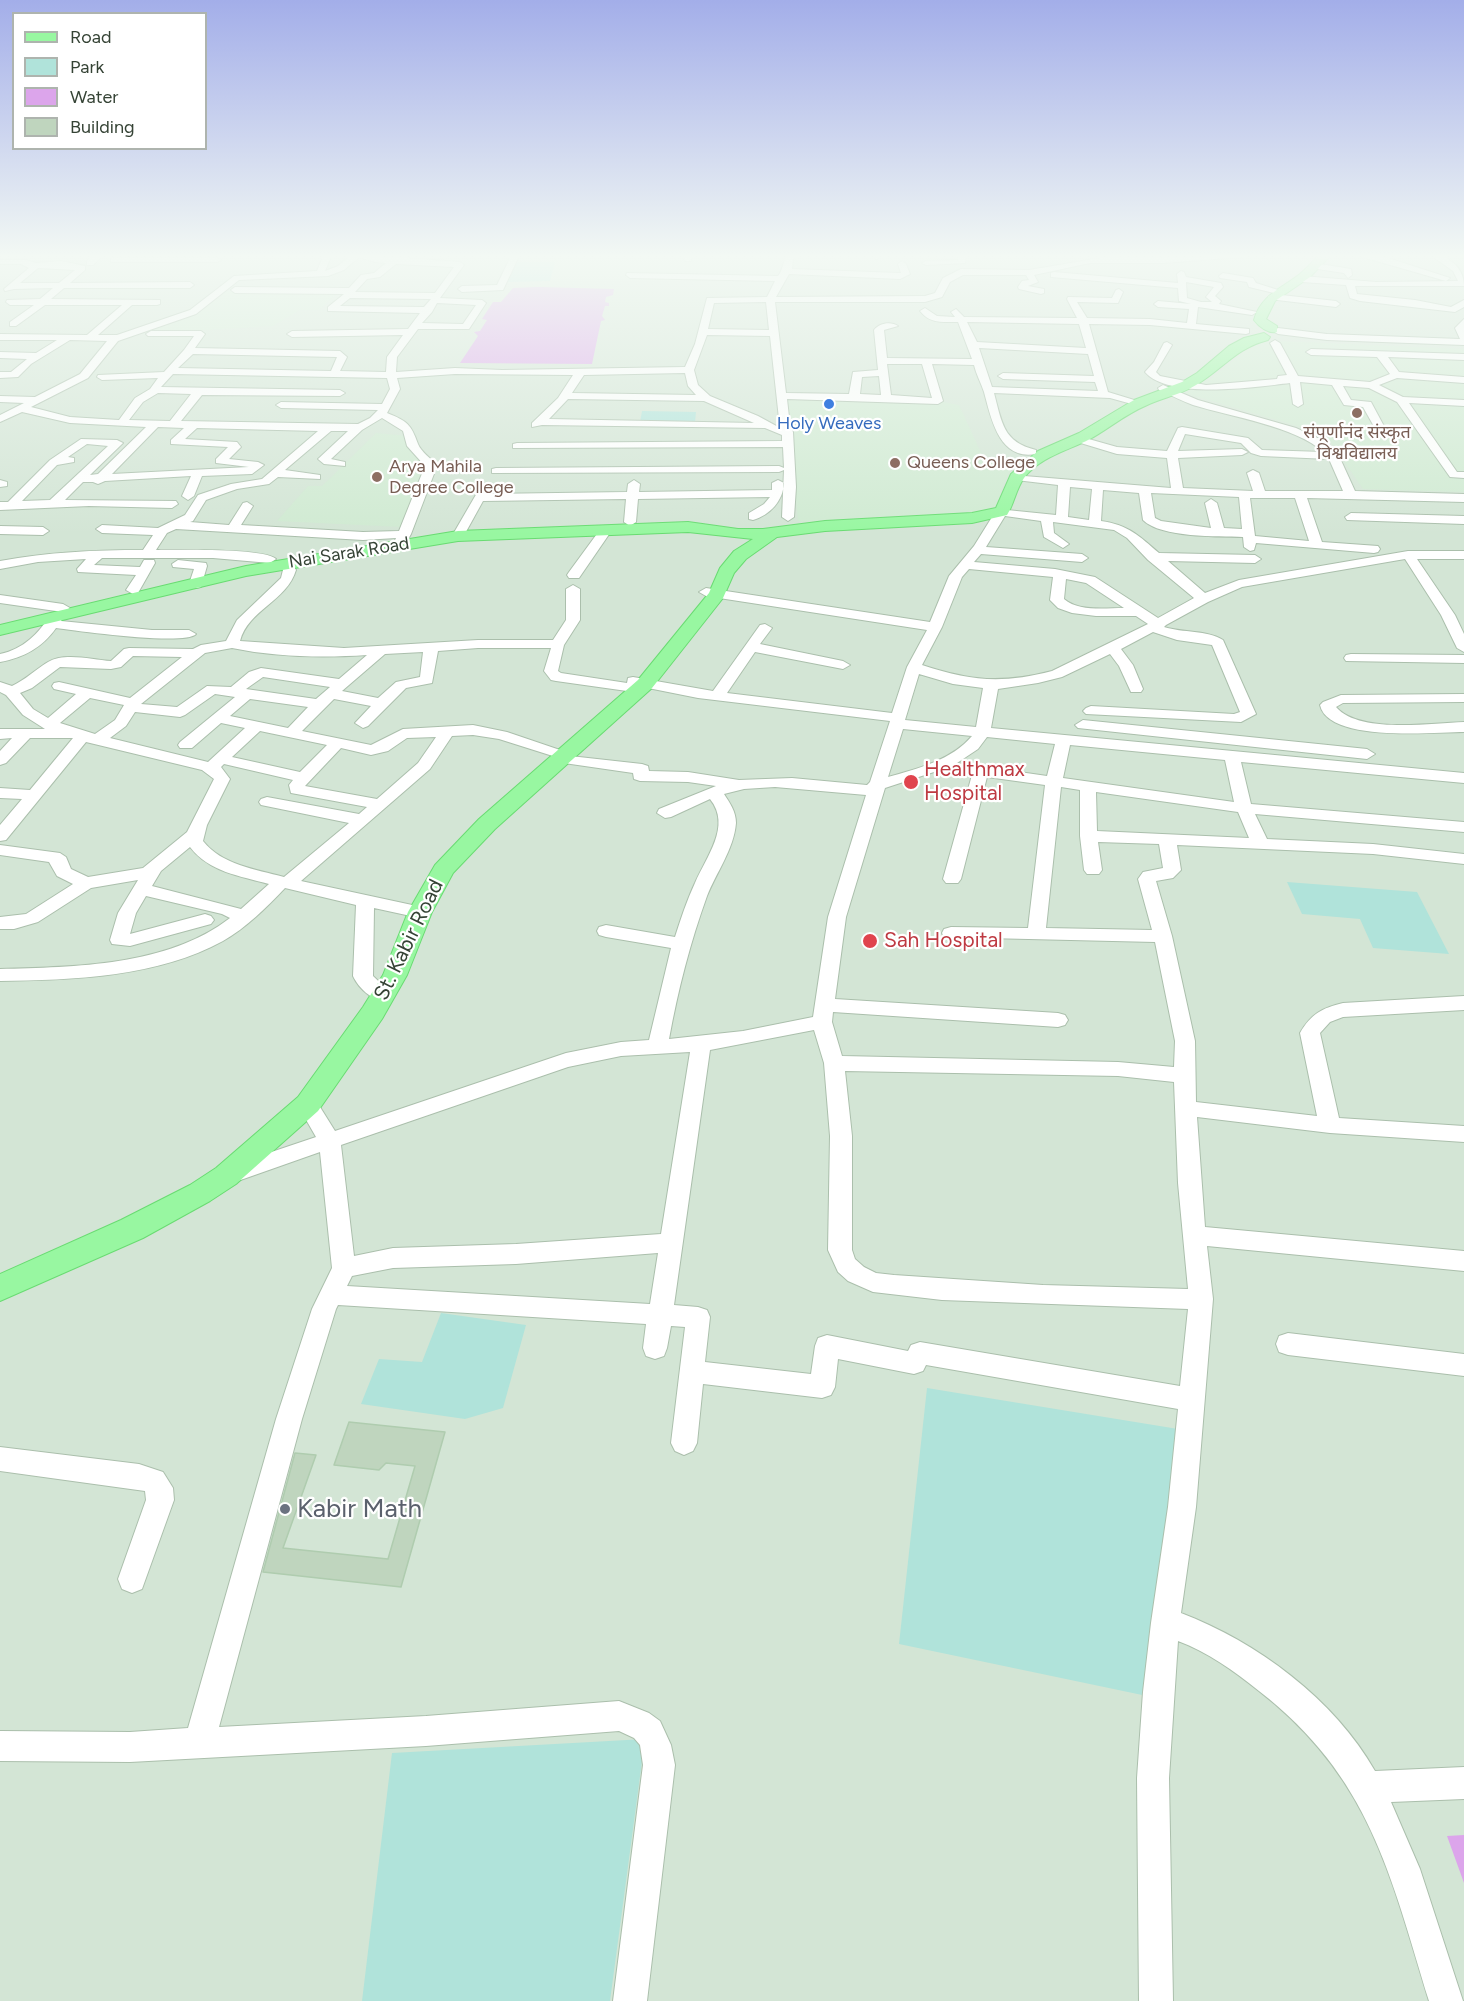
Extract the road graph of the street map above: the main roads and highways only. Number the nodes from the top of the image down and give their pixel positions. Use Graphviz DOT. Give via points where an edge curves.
graph roads {
  1 [pos="1232,347"];
  2 [pos="1134,401"];
  3 [pos="753,516"];
  4 [pos="700,524"];
  5 [pos="781,525"];
  6 [pos="460,533"];
  7 [pos="738,534"];
  8 [pos="197,579"];
  9 [pos="712,593"];
  10 [pos="58,616"];
  11 [pos="0,622"];
  12 [pos="0,630"];
  13 [pos="378,992"];
  14 [pos="0,1274"];
  15 [pos="0,1288"];
  1 -- 2 [label="main road" via="1202,376"];
  2 -- 5 [label="main road" via="1032,452 1004,478 991,506 981,510"];
  2 -- 5 [label="main road" via="1078,439 1043,454 1016,477 1001,512 972,518"];
  3 -- 4 [label="main road"];
  3 -- 5 [label="main road"];
  3 -- 7 [label="main road, St. Kabir Road"];
  4 -- 6 [label="main road, Nai Sarak Road"];
  4 -- 6 [label="main road, Nai Sarak Road" via="630,522"];
  4 -- 7 [label="main road"];
  5 -- 7 [label="main road"];
  5 -- 9 [label="main road, St. Kabir Road" via="740,555"];
  6 -- 8 [label="main road, Nai Sarak Road" via="339,550"];
  7 -- 9 [label="main road, St. Kabir Road" via="722,559"];
  8 -- 10 [label="main road, Nai Sarak Road"];
  8 -- 10 [label="main road, Nai Sarak Road" via="133,590"];
  9 -- 13 [label="main road, St. Kabir Road" via="635,684 559,756 475,820 429,868"];
  10 -- 11 [label="main road, Nai Sarak Road"];
  10 -- 12 [label="main road, Nai Sarak Road"];
  13 -- 14 [label="main road, St. Kabir Road" via="310,1080 234,1158 156,1205"];
  13 -- 15 [label="main road, St. Kabir Road" via="352,1044 308,1104 226,1176 132,1229"];
}
